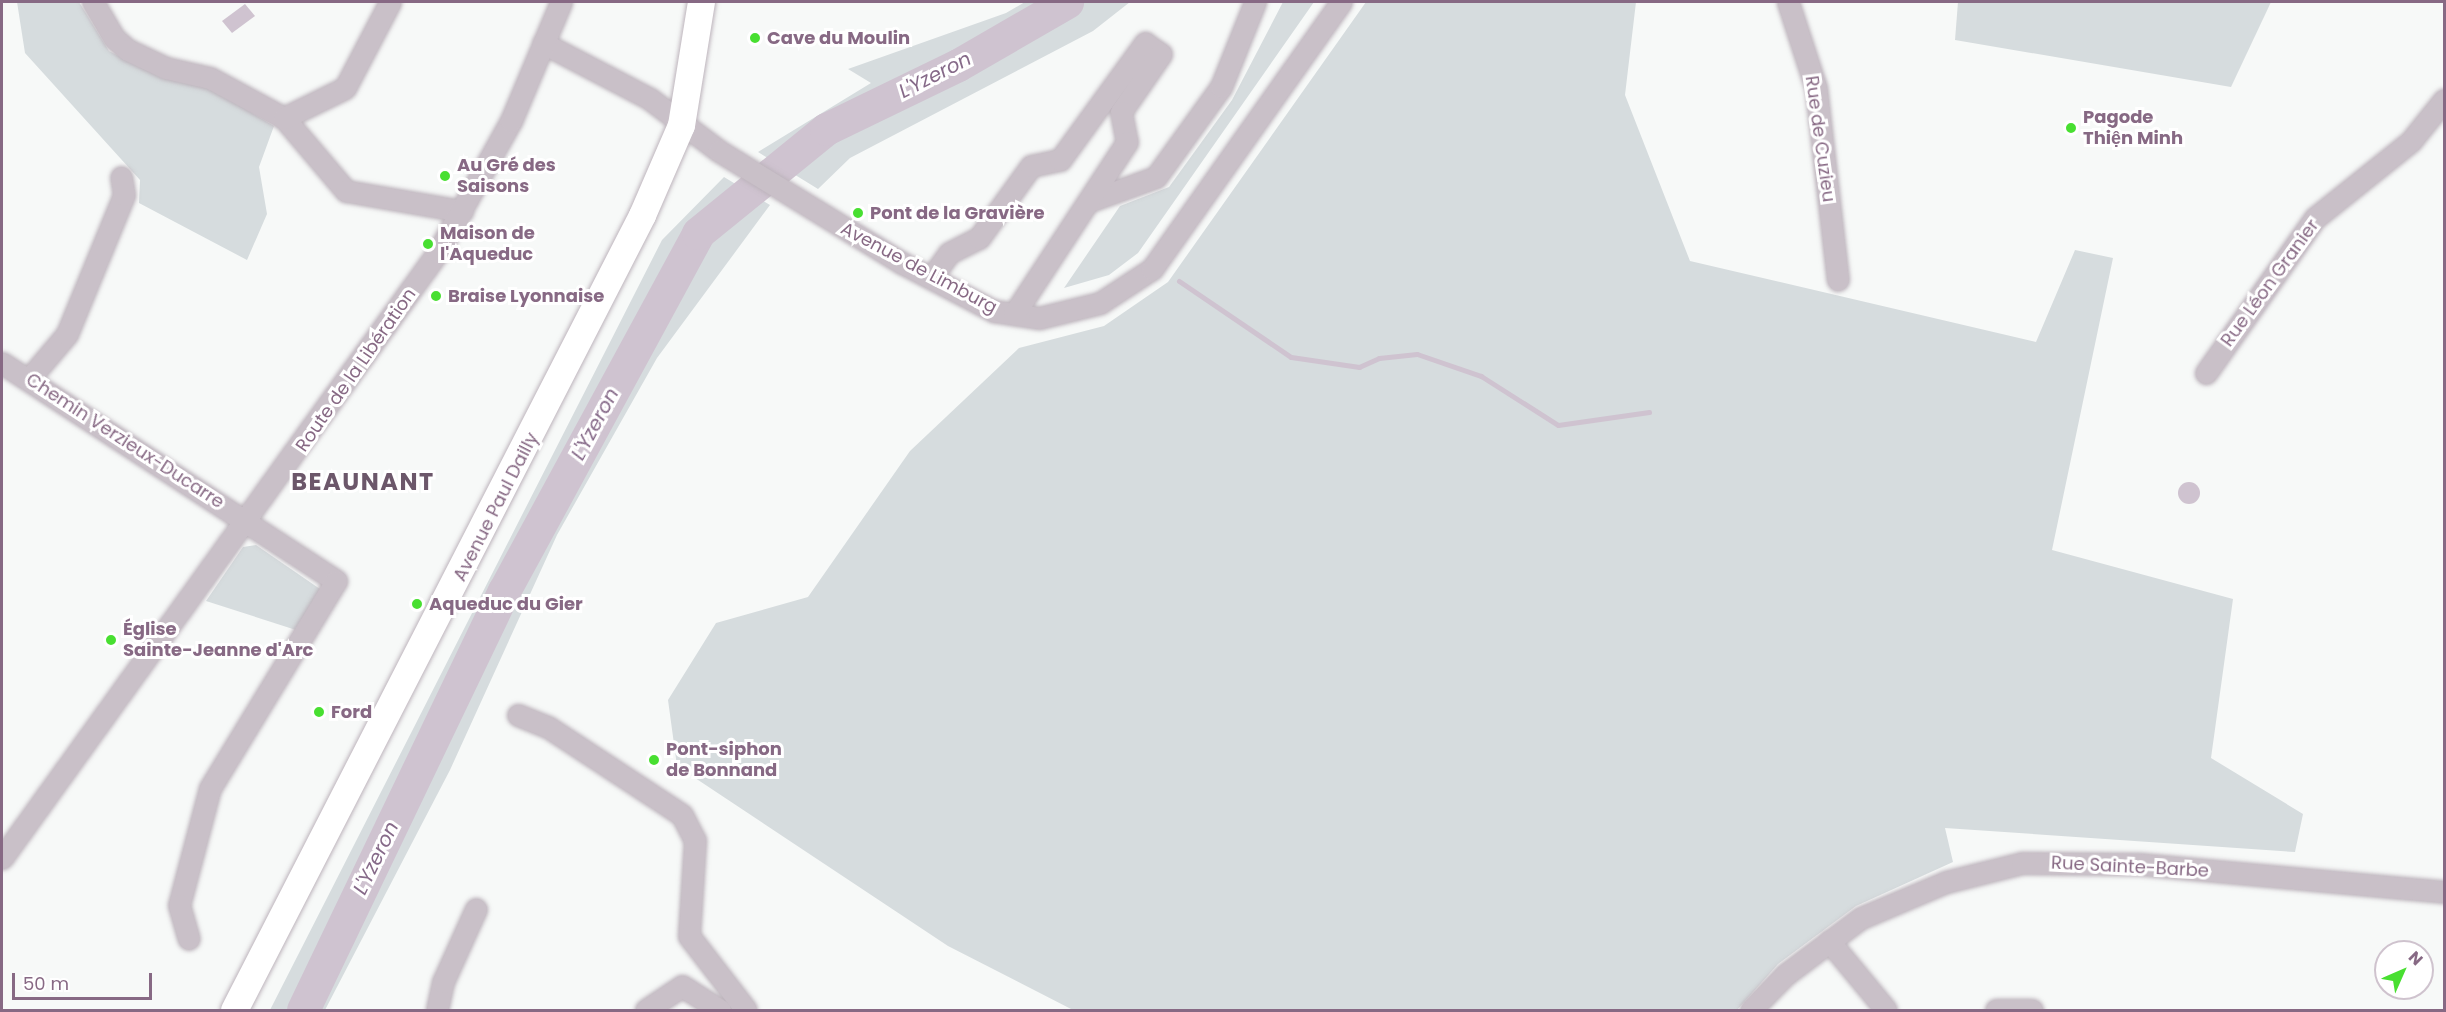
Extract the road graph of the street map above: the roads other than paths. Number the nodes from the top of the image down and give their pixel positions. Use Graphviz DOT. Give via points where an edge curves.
graph roads {
  1 [pos="93,2"];
  2 [pos="390,2"];
  3 [pos="561,2"];
  4 [pos="701,2"];
  5 [pos="1255,2"];
  6 [pos="1341,2"];
  7 [pos="1788,2"];
  8 [pos="543,43"];
  9 [pos="2445,100"];
  10 [pos="284,118"];
  11 [pos="681,125"];
  12 [pos="121,177"];
  13 [pos="1089,201"];
  14 [pos="462,211"];
  15 [pos="931,278"];
  16 [pos="1838,280"];
  17 [pos="1014,314"];
  18 [pos="2,363"];
  19 [pos="2206,373"];
  20 [pos="29,379"];
  21 [pos="247,522"];
  22 [pos="518,715"];
  23 [pos="2,858"];
  24 [pos="2445,892"];
  25 [pos="476,909"];
  26 [pos="189,939"];
  27 [pos="1829,940"];
  28 [pos="234,1011"];
  29 [pos="437,1011"];
  30 [pos="646,1011"];
  31 [pos="720,1011"];
  32 [pos="746,1011"];
  33 [pos="1751,1011"];
  34 [pos="1886,1011"];
  35 [pos="1996,1011"];
  36 [pos="2032,1011"];
  1 -- 10 [label="street" via="114,38 128,50 166,68 210,78"];
  2 -- 10 [label="street" via="345,88"];
  3 -- 8 [label="street, Route de la Libération"];
  4 -- 11 [label="main road"];
  5 -- 13 [label="street" via="1221,87 1156,177"];
  6 -- 17 [label="street, Avenue de Limburg" via="1152,269 1100,303 1039,318"];
  7 -- 16 [label="street, Rue de Cuzieu" via="1816,88"];
  8 -- 11 [label="street, Avenue de Limburg" via="650,99"];
  8 -- 14 [label="street, Route de la Libération" via="511,121"];
  9 -- 19 [label="street, Rue Léon Granier" via="2411,141 2315,218"];
  10 -- 14 [label="street" via="346,192"];
  11 -- 15 [label="street, Avenue de Limburg"];
  11 -- 28 [label="main road, Avenue Paul Dailly" via="556,390"];
  12 -- 20 [label="street" via="124,195 67,334"];
  13 -- 15 [label="street" via="1089,192 1127,142 1121,112 1161,54 1145,43 1060,160 1031,166 979,238 949,253"];
  13 -- 17 [label="street"];
  14 -- 21 [label="street, Route de la Libération"];
  15 -- 17 [label="street, Avenue de Limburg" via="994,311"];
  18 -- 20 [label="street, Chemin Verzieux-Ducarre"];
  20 -- 21 [label="street, Chemin Verzieux-Ducarre"];
  21 -- 23 [label="street, Route de la Libération"];
  21 -- 26 [label="street, Chemin Verzieux-Ducarre" via="336,581 210,788 179,905"];
  22 -- 32 [label="street" via="548,727 682,815 695,840 689,936"];
  24 -- 27 [label="street, Rue Sainte-Barbe" via="2067,860 2022,863 1946,882 1861,918"];
  25 -- 29 [label="street" via="443,982"];
  27 -- 33 [label="street, Rue Sainte-Barbe"];
  27 -- 34 [label="street"];
  30 -- 31 [label="street" via="682,986"];
  35 -- 36 [label="street"];
}
